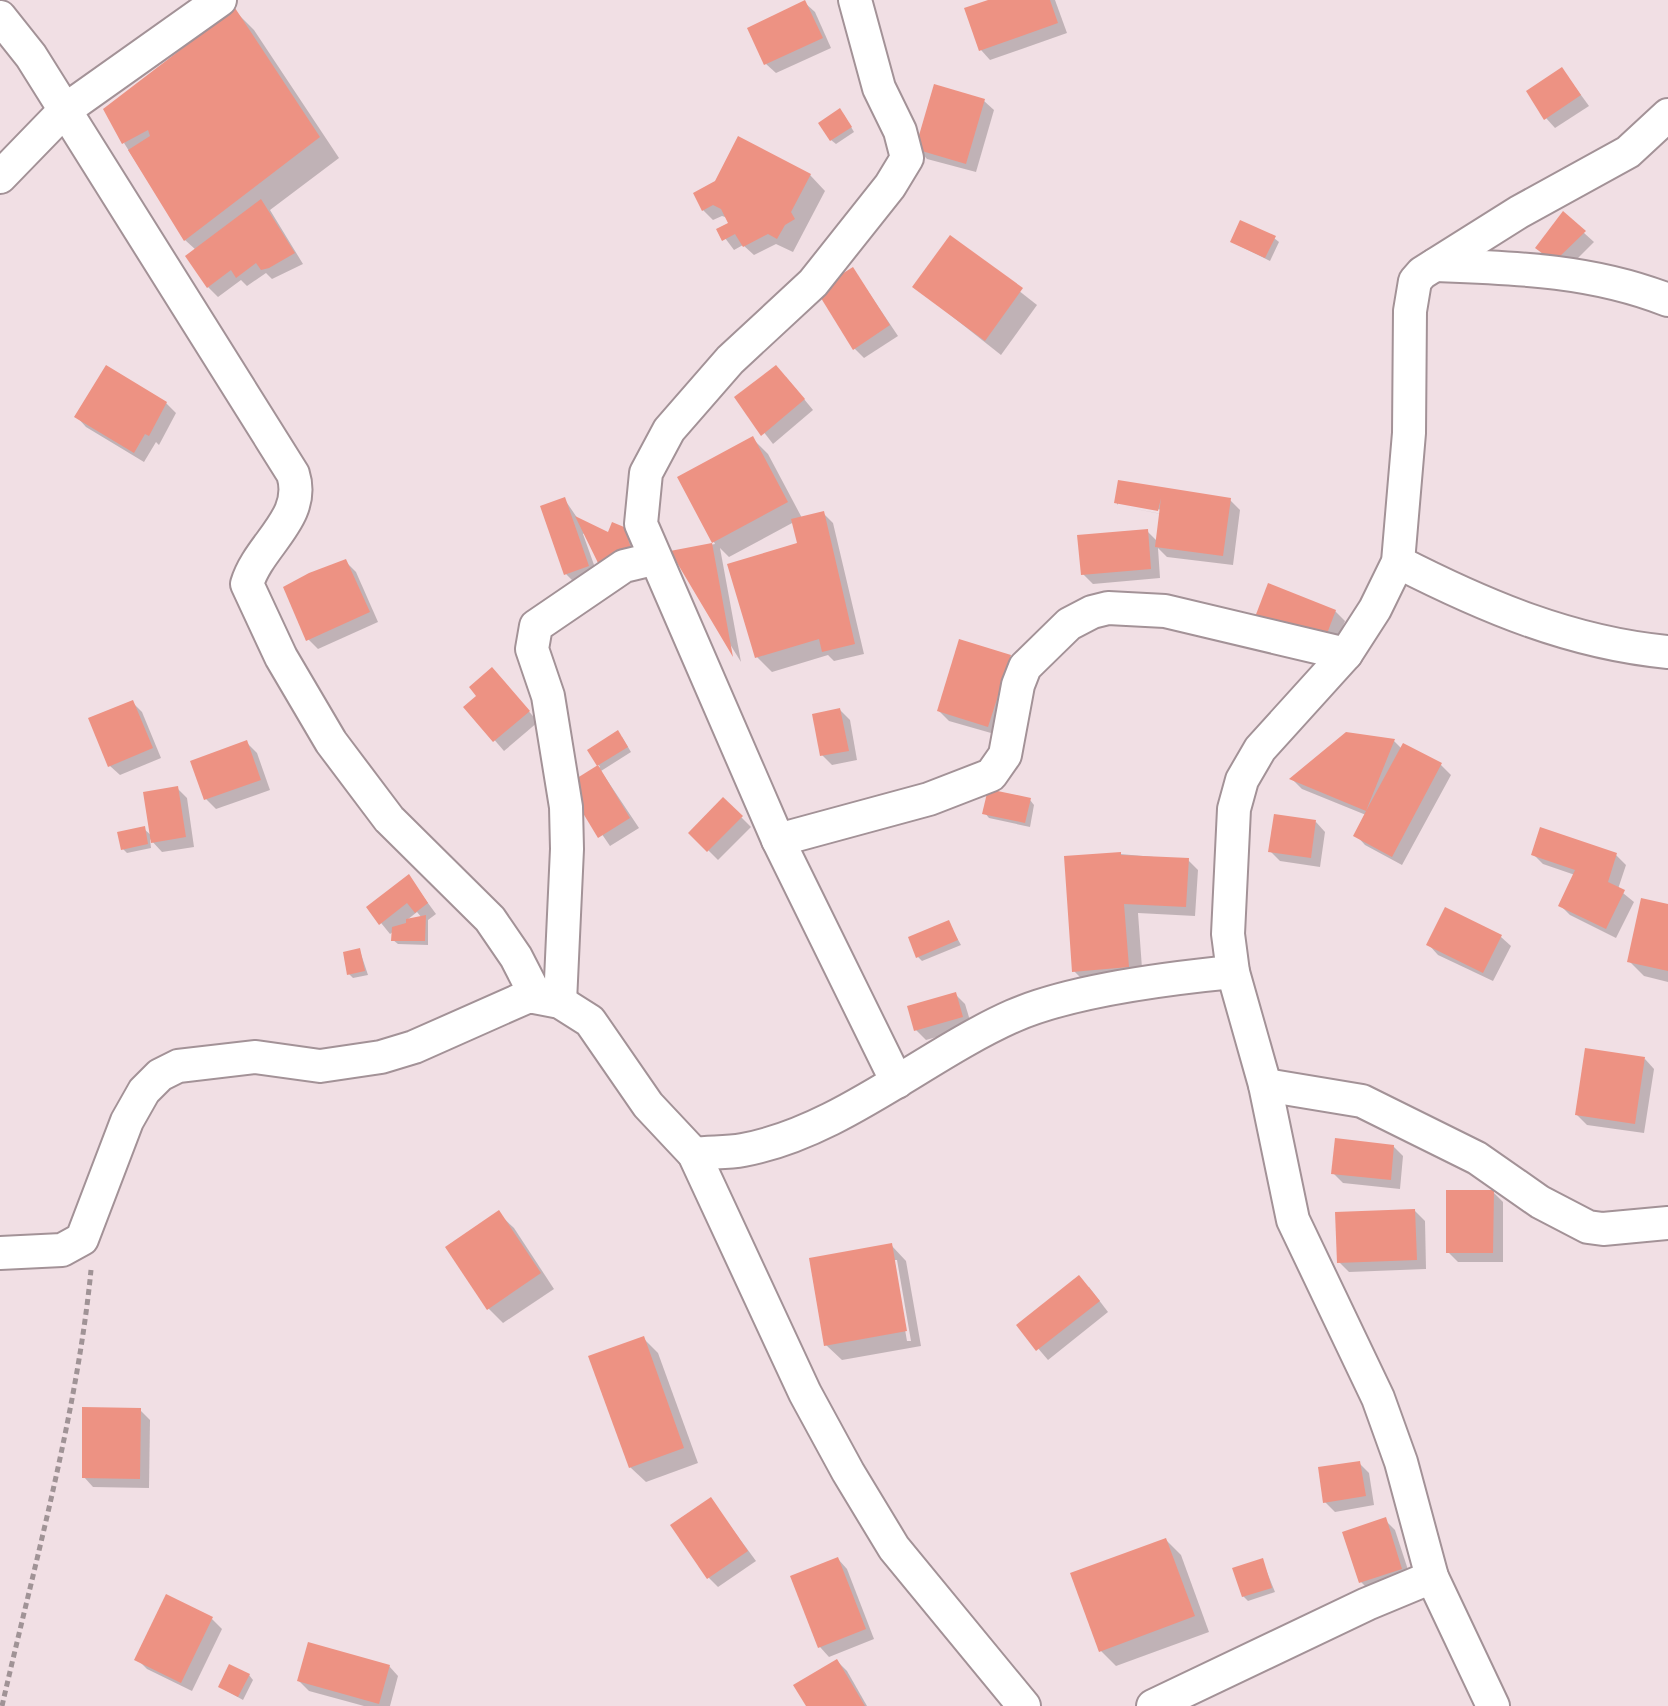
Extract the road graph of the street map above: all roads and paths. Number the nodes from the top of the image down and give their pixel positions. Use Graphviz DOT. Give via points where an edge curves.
graph roads {
  1 [pos="220,0"];
  2 [pos="855,0"];
  3 [pos="0,17"];
  4 [pos="65,110"];
  5 [pos="1668,115"];
  6 [pos="0,177"];
  7 [pos="1435,265"];
  8 [pos="1668,300"];
  9 [pos="653,559"];
  10 [pos="1398,562"];
  11 [pos="1668,652"];
  12 [pos="1346,654"];
  13 [pos="778,840"];
  14 [pos="1233,972"];
  15 [pos="548,999"];
  16 [pos="897,1082"];
  17 [pos="1265,1085"];
  18 [pos="694,1154"];
  19 [pos="1668,1223"];
  20 [pos="0,1253"];
  21 [pos="91,1264"];
  22 [pos="1432,1577"];
  23 [pos="2,1706"];
  24 [pos="1024,1706"];
  25 [pos="1153,1706"];
  26 [pos="1493,1706"];
  1 -- 4 [label="street"];
  2 -- 9 [label="street" via="879,88 907,158 813,283 730,360 669,430 642,491 641,524"];
  3 -- 4 [label="street"];
  4 -- 6 [label="street"];
  4 -- 15 [label="street" via="293,474 297,487 292,512 247,584 281,657 331,742 372,798 490,919"];
  5 -- 7 [label="street" via="1628,152"];
  7 -- 8 [label="street" via="1584,274"];
  7 -- 10 [label="street" via="1415,281 1413,291"];
  9 -- 13 [label="street"];
  9 -- 15 [label="street" via="624,566 536,626 532,636 566,807 567,849"];
  10 -- 11 [label="street" via="1473,601 1546,628"];
  10 -- 12 [label="street"];
  12 -- 13 [label="street" via="1165,611 1092,612 1069,624 1025,667 1005,755 991,775 929,799"];
  12 -- 14 [label="street" via="1260,749 1242,780 1234,809 1228,934"];
  13 -- 16 [label="street"];
  14 -- 16 [label="street" via="1178,977 1016,1014"];
  14 -- 17 [label="street"];
  15 -- 18 [label="street" via="590,1021 648,1105"];
  15 -- 20 [label="street" via="381,1057 320,1066 256,1057 178,1066 144,1091 127,1121 82,1239 62,1250"];
  16 -- 18 [label="street" via="772,1142"];
  17 -- 19 [label="street" via="1362,1101 1477,1158 1540,1202 1588,1227"];
  17 -- 22 [label="street" via="1293,1220 1378,1398"];
  18 -- 24 [label="street" via="805,1393 894,1548"];
  21 -- 23 [label="path" via="51,1493"];
  22 -- 25 [label="street"];
  22 -- 26 [label="street"];
}
